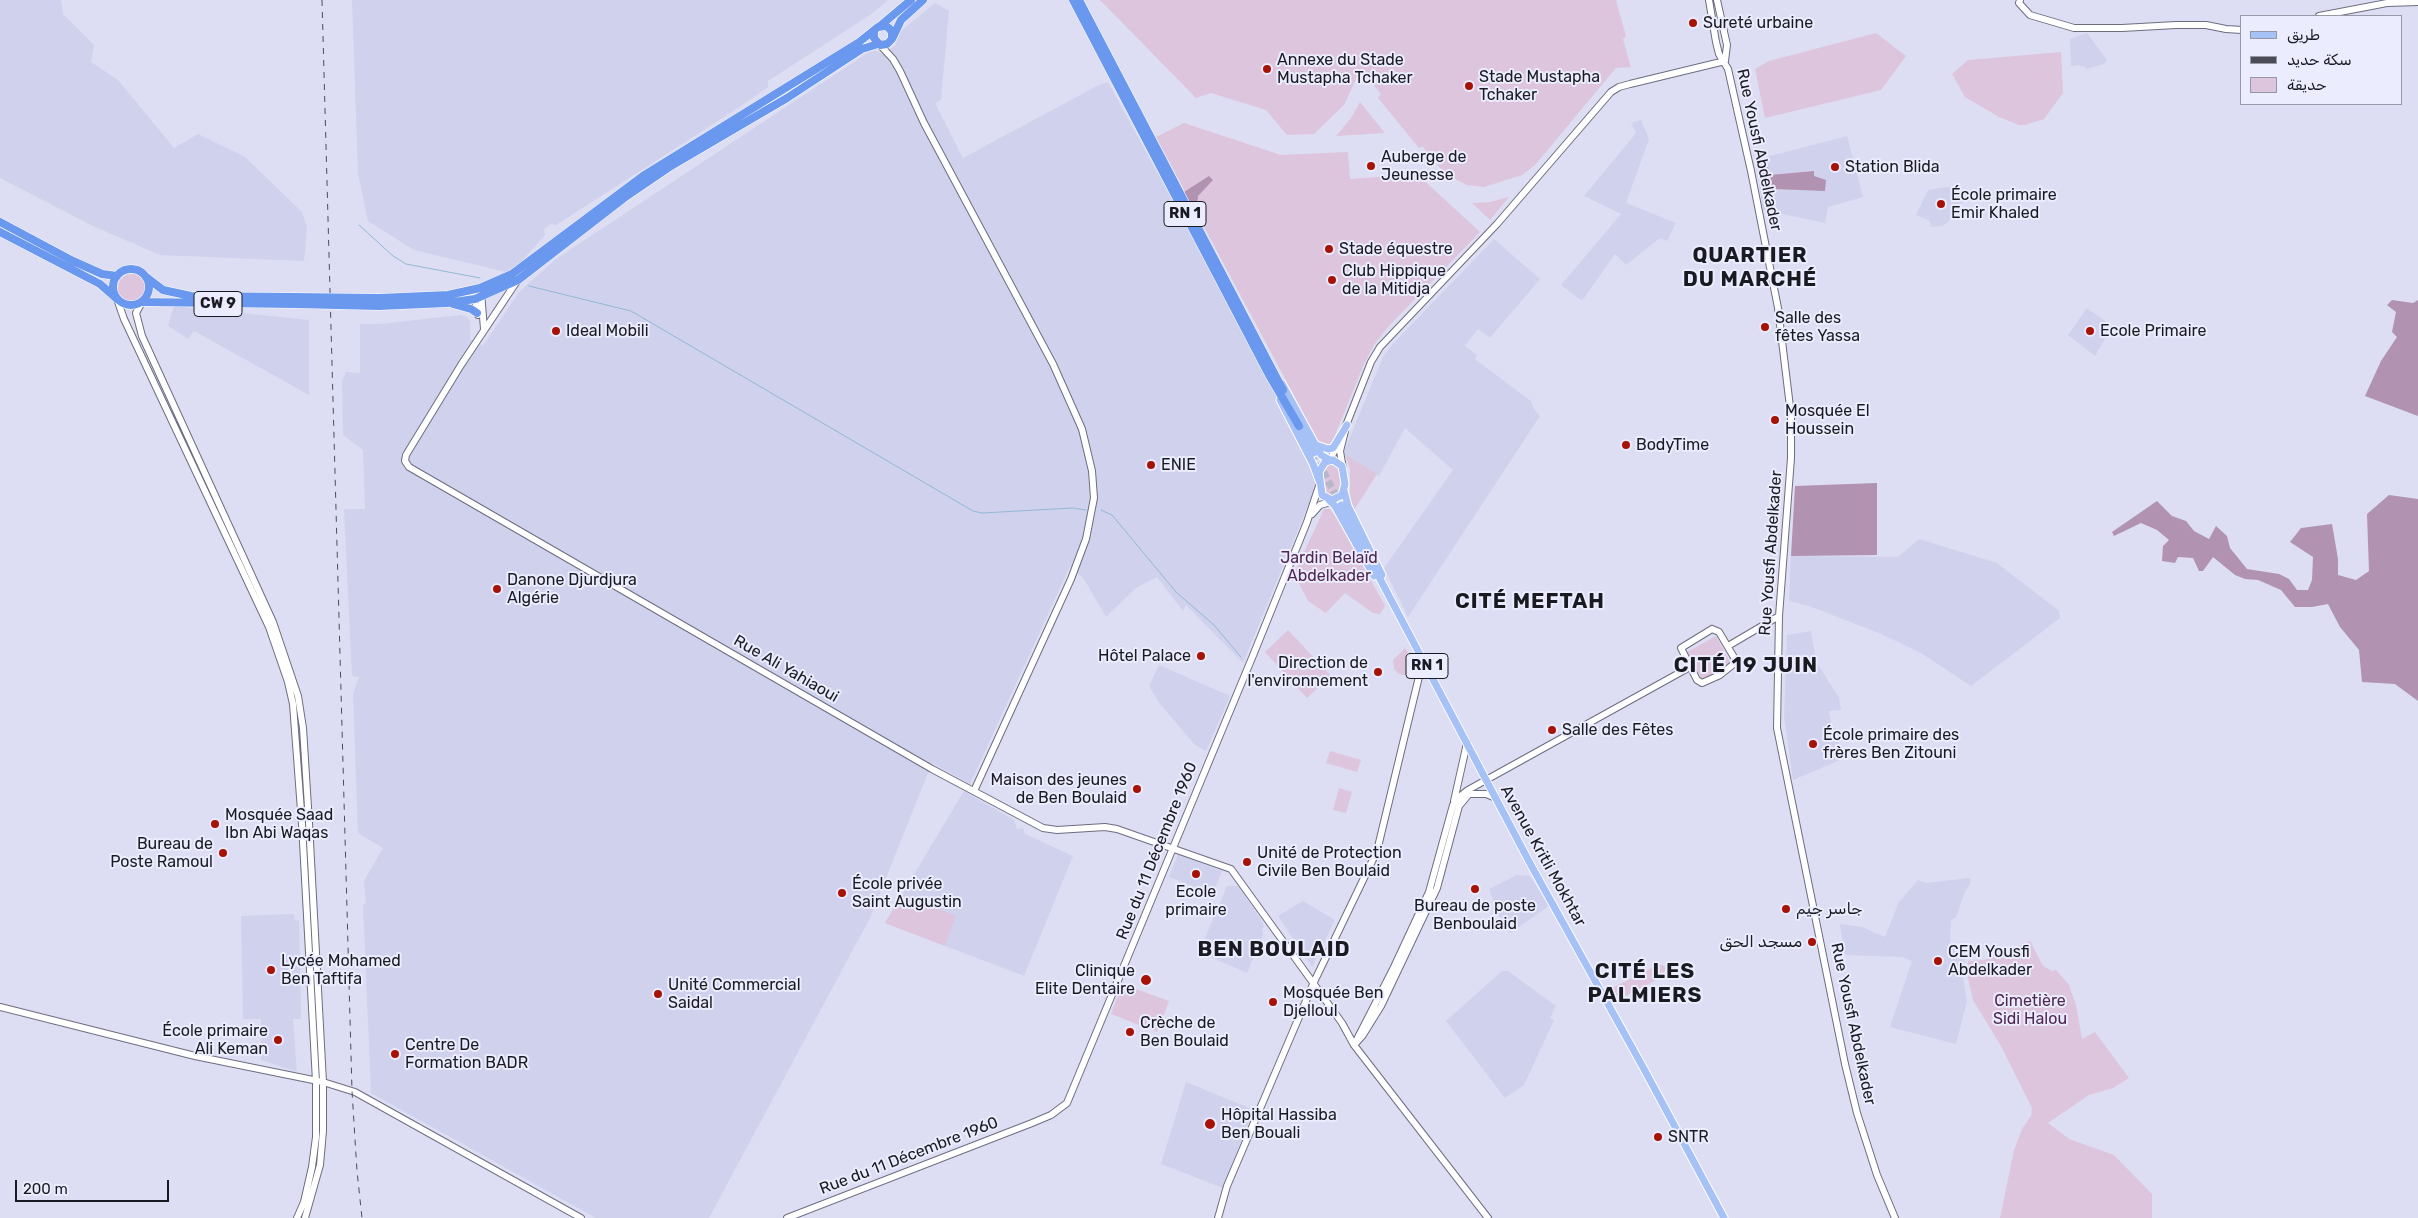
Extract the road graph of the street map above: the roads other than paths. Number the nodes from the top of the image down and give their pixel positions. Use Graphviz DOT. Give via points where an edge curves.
graph roads {
  1 [pos="911,0"];
  2 [pos="923,0"];
  3 [pos="1073,0"];
  4 [pos="1080,0"];
  5 [pos="1709,0"];
  6 [pos="1717,0"];
  7 [pos="2020,0"];
  8 [pos="2418,2"];
  9 [pos="2324,15"];
  10 [pos="877,29"];
  11 [pos="2240,30"];
  12 [pos="892,38"];
  13 [pos="879,44"];
  14 [pos="893,59"];
  15 [pos="1725,61"];
  16 [pos="0,222"];
  17 [pos="0,232"];
  18 [pos="117,276"];
  19 [pos="146,277"];
  20 [pos="518,280"];
  21 [pos="476,289"];
  22 [pos="478,298"];
  23 [pos="117,299"];
  24 [pos="294,301"];
  25 [pos="142,302"];
  26 [pos="379,302"];
  27 [pos="446,303"];
  28 [pos="477,313"];
  29 [pos="484,330"];
  30 [pos="1271,372"];
  31 [pos="1347,425"];
  32 [pos="1299,426"];
  33 [pos="1316,445"];
  34 [pos="1314,453"];
  35 [pos="1330,460"];
  36 [pos="1343,469"];
  37 [pos="1320,483"];
  38 [pos="1344,491"];
  39 [pos="1334,502"];
  40 [pos="1307,522"];
  41 [pos="1386,590"];
  42 [pos="1779,616"];
  43 [pos="1728,646"];
  44 [pos="1423,660"];
  45 [pos="1690,667"];
  46 [pos="1466,743"];
  47 [pos="1488,782"];
  48 [pos="974,791"];
  49 [pos="1470,794"];
  50 [pos="1496,798"];
  51 [pos="1453,805"];
  52 [pos="1172,848"];
  53 [pos="1314,982"];
  54 [pos="0,1007"];
  55 [pos="1354,1045"];
  56 [pos="316,1081"];
  57 [pos="324,1082"];
  58 [pos="297,1218"];
  59 [pos="305,1218"];
  60 [pos="581,1218"];
  61 [pos="787,1218"];
  62 [pos="1218,1218"];
  63 [pos="1488,1218"];
  64 [pos="1724,1218"];
  65 [pos="1895,1218"];
  1 -- 10 [label="highway"];
  2 -- 12 [label="highway" via="901,20"];
  3 -- 30 [label="highway, RN 1"];
  4 -- 30 [label="highway, RN 1"];
  5 -- 15 [label="main road, Rue Yousfi Abdelkader" via="1719,54"];
  6 -- 15 [label="main road, Rue Yousfi Abdelkader" via="1727,45"];
  7 -- 11 [label="main road" via="2019,3 2030,14 2074,28 2176,24"];
  8 -- 9 [label="main road" via="2387,3"];
  10 -- 12 [label="highway" via="889,28"];
  10 -- 13 [label="highway" via="874,38"];
  10 -- 21 [label="highway" via="643,176 512,274"];
  12 -- 13 [label="highway" via="887,44"];
  12 -- 14 [label="main road"];
  13 -- 14 [label="main road"];
  13 -- 20 [label="highway" via="862,49 672,166 624,198"];
  14 -- 48 [label="main road" via="1053,364 1082,429 1092,472 1094,498 1086,539"];
  15 -- 31 [label="main road" via="1630,84 1611,92 1497,224 1380,347"];
  15 -- 42 [label="main road, Rue Yousfi Abdelkader" via="1752,177 1788,376 1791,458"];
  16 -- 18 [label="highway" via="73,262 102,274"];
  17 -- 23 [label="highway" via="100,284"];
  18 -- 19 [label="highway" via="134,270"];
  18 -- 23 [label="highway" via="114,290"];
  19 -- 24 [label="highway, CW 9" via="163,290 190,296"];
  19 -- 25 [label="highway" via="149,288"];
  20 -- 22 [label="highway"];
  20 -- 29 [label="main road"];
  21 -- 22 [label="main road"];
  21 -- 26 [label="highway"];
  22 -- 27 [label="highway, CW 9"];
  22 -- 28 [label="main road"];
  22 -- 29 [label="main road"];
  23 -- 25 [label="highway" via="127,305"];
  23 -- 56 [label="main road" via="270,627 288,682 293,704 302,824"];
  24 -- 25 [label="highway, CW 9"];
  24 -- 26 [label="highway, CW 9, bridge"];
  25 -- 57 [label="main road" via="136,313 142,336 273,622 298,696 307,785"];
  26 -- 27 [label="highway, CW 9"];
  27 -- 28 [label="highway"];
  28 -- 29 [label="main road"];
  29 -- 48 [label="main road, Rue Ali Yahiaoui" via="406,455 405,461 414,471"];
  30 -- 32 [label="highway, RN 1"];
  30 -- 33 [label="main road, RN 1"];
  30 -- 37 [label="main road, RN 1"];
  31 -- 33 [label="main road" via="1332,448"];
  31 -- 35 [label="main road"];
  31 -- 36 [label="main road" via="1340,451"];
  32 -- 34 [label="main road, RN 1"];
  33 -- 35 [label="main road, RN 1"];
  35 -- 36 [label="main road" via="1336,461"];
  35 -- 37 [label="main road" via="1320,468"];
  36 -- 38 [label="main road"];
  37 -- 39 [label="main road" via="1322,495"];
  37 -- 40 [label="main road, Rue du 11 Décembre 1960"];
  38 -- 39 [label="main road"];
  38 -- 41 [label="main road, RN 1"];
  39 -- 40 [label="main road, Rue du 11 Décembre 1960" via="1317,507"];
  39 -- 41 [label="main road, RN 1" via="1366,565"];
  40 -- 52 [label="main road, Rue du 11 Décembre 1960"];
  41 -- 44 [label="main road, Avenue Kritli Mokhtar / RN 1"];
  42 -- 43 [label="main road"];
  42 -- 65 [label="main road, Rue Yousfi Abdelkader" via="1777,728 1787,784 1851,1089 1877,1175"];
  43 -- 45 [label="main road" via="1735,663 1720,675 1702,683"];
  43 -- 45 [label="main road" via="1718,630 1712,628 1681,648"];
  44 -- 46 [label="main road, Avenue Kritli Mokhtar / RN 1"];
  44 -- 53 [label="main road" via="1377,852"];
  45 -- 47 [label="main road"];
  46 -- 47 [label="main road, Avenue Kritli Mokhtar / RN 1"];
  46 -- 51 [label="main road"];
  47 -- 49 [label="main road"];
  47 -- 50 [label="main road, Avenue Kritli Mokhtar / RN 1"];
  47 -- 51 [label="main road" via="1467,790"];
  48 -- 52 [label="main road, Rue Ali Yahiaoui" via="1043,828 1105,827"];
  49 -- 50 [label="main road"];
  49 -- 55 [label="main road" via="1459,806 1437,888 1399,970 1363,1035"];
  50 -- 64 [label="main road, Avenue Kritli Mokhtar / RN 1"];
  51 -- 55 [label="main road" via="1429,892"];
  52 -- 53 [label="main road, Rue Ali Yahiaoui" via="1231,869"];
  52 -- 61 [label="main road, Rue du 11 Décembre 1960" via="1074,1088 1062,1109"];
  53 -- 55 [label="main road, Rue Ali Yahiaoui"];
  53 -- 62 [label="main road" via="1228,1186"];
  54 -- 56 [label="main road" via="204,1058"];
  55 -- 63 [label="main road, Rue Ali Yahiaoui"];
  56 -- 57 [label="main road"];
  56 -- 58 [label="main road" via="316,1137 312,1167"];
  57 -- 59 [label="main road" via="320,1165"];
  57 -- 60 [label="main road" via="355,1092"];
}
